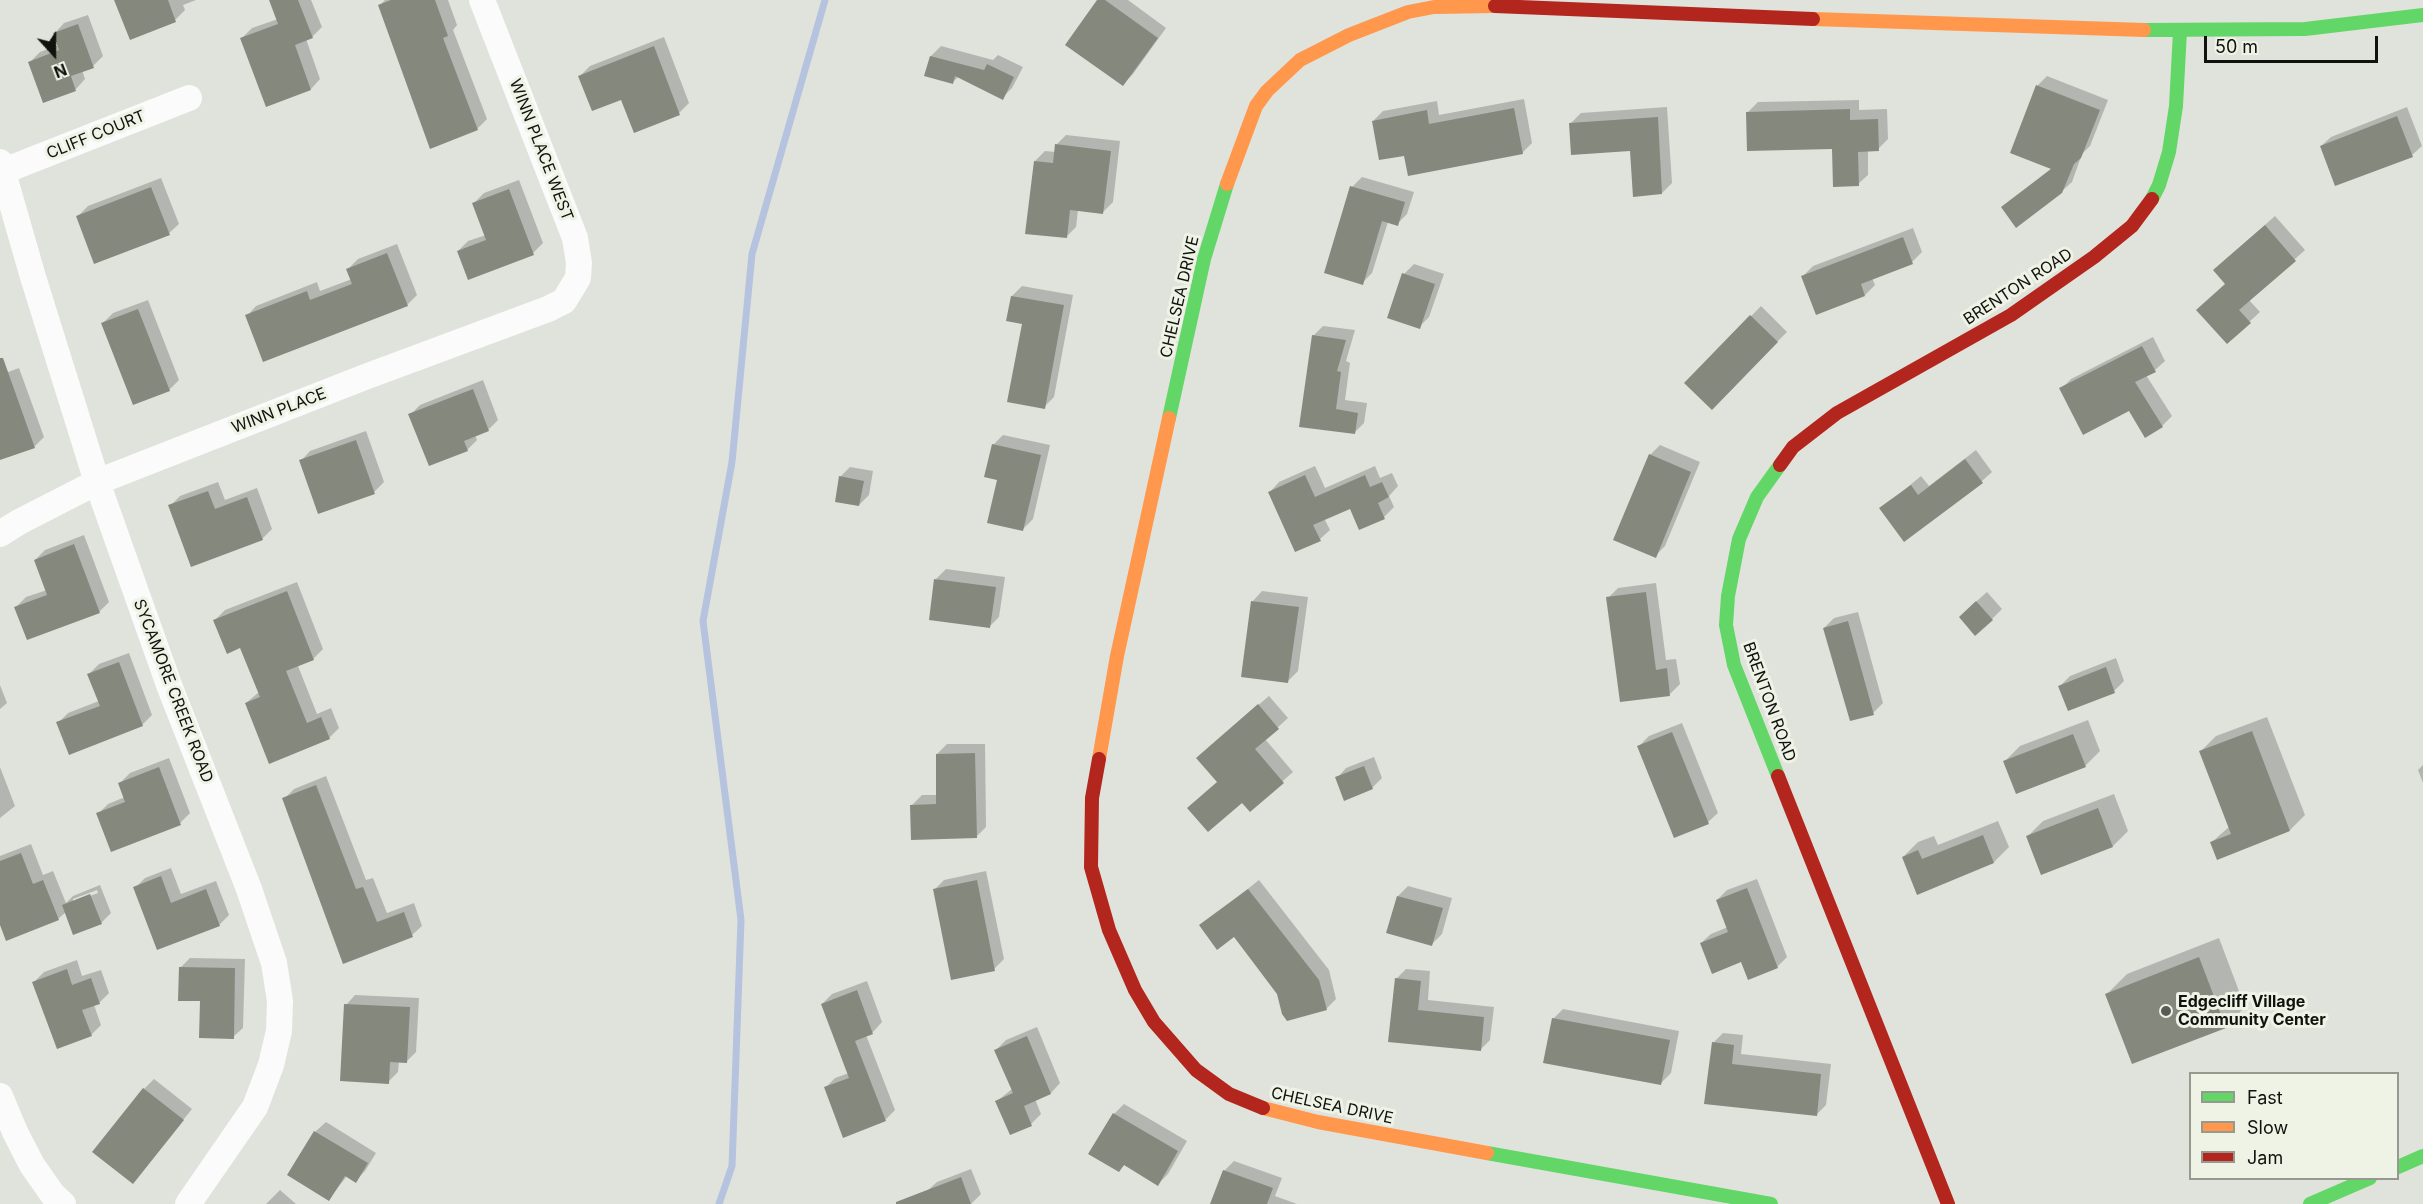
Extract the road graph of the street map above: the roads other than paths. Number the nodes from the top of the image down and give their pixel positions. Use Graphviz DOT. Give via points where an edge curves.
graph roads {
  1 [pos="482,0"];
  2 [pos="2423,15"];
  3 [pos="2181,31"];
  4 [pos="189,98"];
  5 [pos="2,166"];
  6 [pos="564,301"];
  7 [pos="97,482"];
  8 [pos="0,534"];
  9 [pos="0,1096"];
  10 [pos="2423,1156"];
  11 [pos="2399,1166"];
  12 [pos="2368,1180"];
  13 [pos="63,1204"];
  14 [pos="188,1204"];
  15 [pos="1771,1204"];
  16 [pos="1948,1204"];
  17 [pos="2310,1204"];
  1 -- 6 [label="street, WINN PLACE WEST" via="575,238 578,279"];
  2 -- 3 [label="street, CHELSEA DRIVE" via="2305,29"];
  3 -- 15 [label="street, CHELSEA DRIVE" via="1434,7 1408,12 1349,35 1300,60 1256,106 1232,166 1204,259 1117,656 1092,798 1091,867 1108,930 1135,990 1154,1022 1196,1070 1229,1094 1257,1107 1318,1122"];
  3 -- 16 [label="street, BRENTON ROAD" via="2169,152 2159,185 2132,226 2011,315 1837,413 1793,447 1757,497 1739,539 1726,625 1734,665"];
  4 -- 5 [label="street, CLIFF COURT"];
  5 -- 7 [label="street, SYCAMORE CREEK ROAD"];
  6 -- 7 [label="street, WINN PLACE"];
  7 -- 8 [label="street, WINN PLACE"];
  7 -- 14 [label="street, SYCAMORE CREEK ROAD" via="169,685 249,889 274,963 280,1001 279,1031 271,1065 255,1107"];
  9 -- 13 [label="street" via="32,1165"];
  10 -- 11 [label="street"];
  12 -- 17 [label="street"];
}
